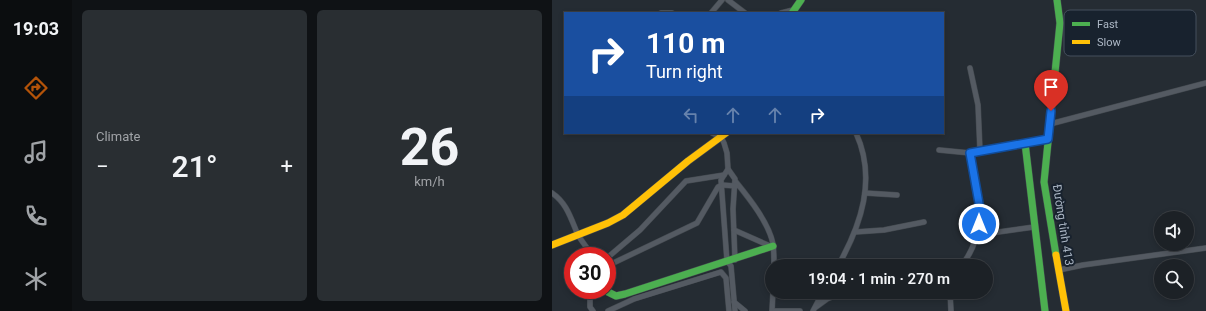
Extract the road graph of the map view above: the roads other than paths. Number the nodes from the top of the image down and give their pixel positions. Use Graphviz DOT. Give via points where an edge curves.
graph roads {
  1 [pos="722,0"];
  2 [pos="728,0"];
  3 [pos="801,0"];
  4 [pos="1057,0"];
  5 [pos="712,12"];
  6 [pos="744,12"];
  7 [pos="792,12"];
  8 [pos="970,68"];
  9 [pos="1206,83"];
  10 [pos="1050,124"];
  11 [pos="856,134"];
  12 [pos="723,135"];
  13 [pos="1048,139"];
  14 [pos="1025,143"];
  15 [pos="938,150"];
  16 [pos="980,151"];
  17 [pos="970,153"];
  18 [pos="728,169"];
  19 [pos="724,175"];
  20 [pos="736,184"];
  21 [pos="722,185"];
  22 [pos="552,193"];
  23 [pos="865,193"];
  24 [pos="897,195"];
  25 [pos="924,222"];
  26 [pos="1034,228"];
  27 [pos="734,230"];
  28 [pos="855,232"];
  29 [pos="977,235"];
  30 [pos="578,236"];
  31 [pos="552,245"];
  32 [pos="772,246"];
  33 [pos="586,247"];
  34 [pos="1206,248"];
  35 [pos="616,250"];
  36 [pos="735,259"];
  37 [pos="773,259"];
  38 [pos="842,259"];
  39 [pos="966,259"];
  40 [pos="616,262"];
  41 [pos="729,264"];
  42 [pos="1059,270"];
  43 [pos="616,296"];
  44 [pos="590,299"];
  45 [pos="773,299"];
  46 [pos="819,299"];
  47 [pos="827,299"];
  48 [pos="950,299"];
  49 [pos="734,302"];
  50 [pos="814,309"];
  51 [pos="593,311"];
  52 [pos="608,311"];
  53 [pos="729,311"];
  54 [pos="734,311"];
  55 [pos="745,311"];
  56 [pos="774,311"];
  57 [pos="800,311"];
  58 [pos="951,311"];
  59 [pos="1045,311"];
  60 [pos="1066,311"];
  1 -- 5 [label="street"];
  2 -- 6 [label="street"];
  3 -- 7 [label="street"];
  4 -- 10 [label="street, Đường tỉnh 413" via="1060,23"];
  8 -- 16 [label="street" via="978,105"];
  9 -- 10 [label="street"];
  10 -- 13 [label="street, Đường tỉnh 413"];
  11 -- 23 [label="street" via="865,157"];
  12 -- 18 [label="street"];
  12 -- 30 [label="street" via="623,215"];
  13 -- 14 [label="street"];
  13 -- 42 [label="street, Đường tỉnh 413" via="1044,182"];
  14 -- 16 [label="street"];
  14 -- 26 [label="street"];
  15 -- 17 [label="street"];
  16 -- 17 [label="street"];
  17 -- 29 [label="street" via="980,209"];
  18 -- 19 [label="street"];
  18 -- 20 [label="street"];
  19 -- 21 [label="street"];
  19 -- 35 [label="street" via="686,181 640,230"];
  20 -- 21 [label="street"];
  20 -- 27 [label="street" via="733,202"];
  20 -- 32 [label="street" via="753,204"];
  21 -- 40 [label="street" via="714,190 697,223"];
  21 -- 41 [label="street"];
  22 -- 30 [label="street" via="566,207"];
  23 -- 24 [label="street"];
  23 -- 28 [label="street" via="864,206"];
  25 -- 28 [label="street" via="890,229"];
  26 -- 29 [label="street"];
  26 -- 59 [label="street"];
  27 -- 32 [label="street"];
  27 -- 36 [label="street"];
  28 -- 38 [label="street"];
  29 -- 39 [label="street"];
  30 -- 31 [label="street"];
  30 -- 33 [label="street"];
  32 -- 36 [label="street"];
  32 -- 37 [label="street"];
  34 -- 42 [label="street"];
  36 -- 41 [label="street"];
  41 -- 43 [label="street"];
  41 -- 49 [label="street"];
  42 -- 60 [label="street, Đường tỉnh 413"];
  44 -- 51 [label="street"];
  45 -- 56 [label="street"];
  46 -- 50 [label="street"];
  47 -- 50 [label="street"];
  48 -- 58 [label="street"];
  49 -- 54 [label="street"];
  49 -- 55 [label="street"];
  52 -- 53 [label="street" via="634,299 721,272 726,278"];
  56 -- 57 [label="street"];
}
